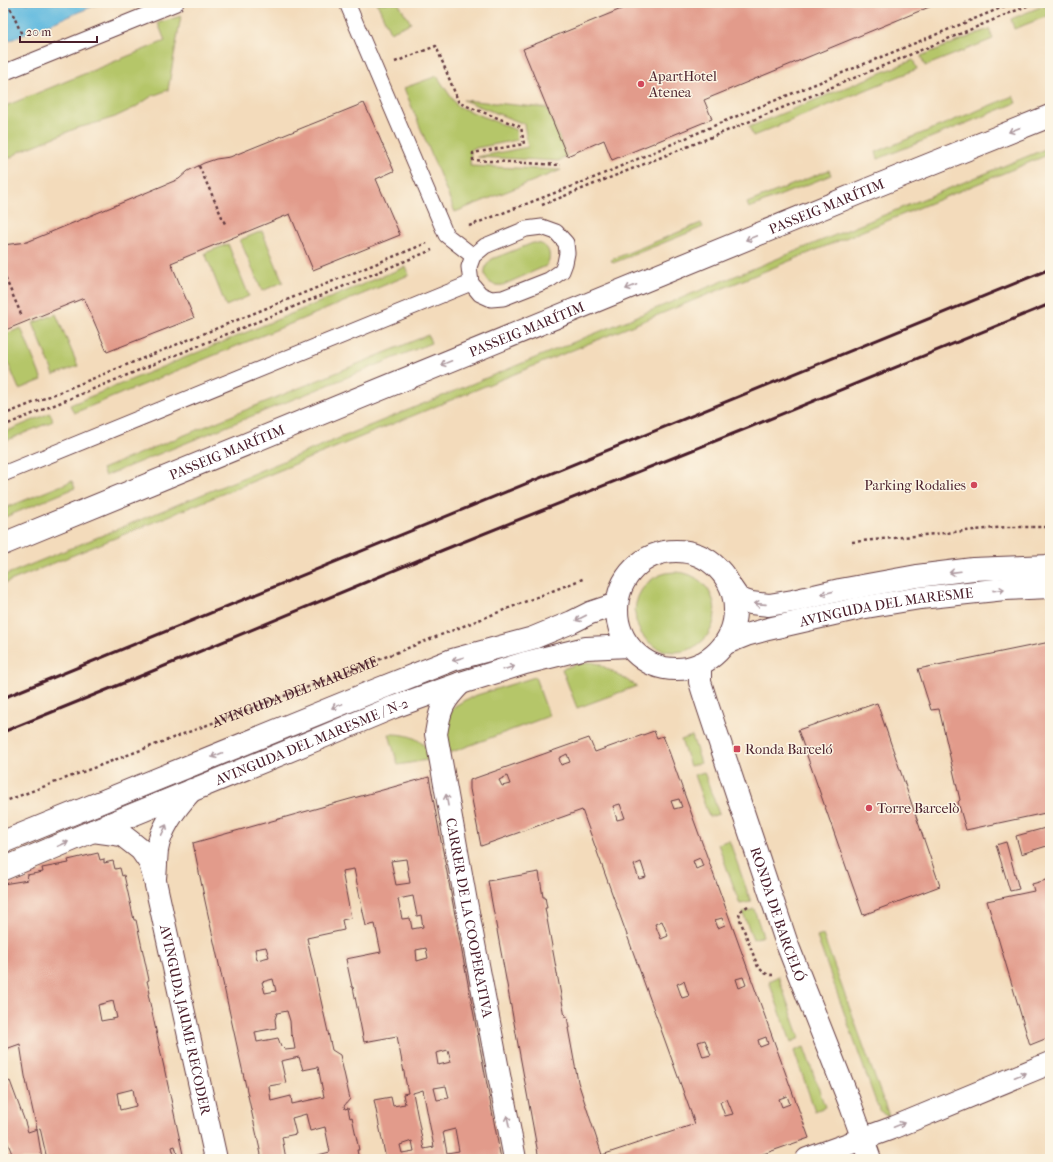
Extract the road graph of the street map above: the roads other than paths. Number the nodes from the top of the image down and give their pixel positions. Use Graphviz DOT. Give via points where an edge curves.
graph roads {
  1 [pos="176,3"];
  2 [pos="347,3"];
  3 [pos="3,73"];
  4 [pos="1050,116"];
  5 [pos="473,256"];
  6 [pos="471,283"];
  7 [pos="3,474"];
  8 [pos="3,544"];
  9 [pos="1050,566"];
  10 [pos="1050,587"];
  11 [pos="732,589"];
  12 [pos="617,604"];
  13 [pos="726,643"];
  14 [pos="629,646"];
  15 [pos="700,664"];
  16 [pos="461,682"];
  17 [pos="192,790"];
  18 [pos="93,831"];
  19 [pos="3,842"];
  20 [pos="3,869"];
  21 [pos="155,881"];
  22 [pos="1050,1063"];
  23 [pos="863,1139"];
  24 [pos="216,1159"];
  25 [pos="515,1159"];
  26 [pos="807,1159"];
  27 [pos="870,1159"];
  1 -- 3 [label="lane"];
  2 -- 5 [label="lane" via="446,235"];
  4 -- 8 [label="street, PASSEIG MARÍTIM, one-way"];
  5 -- 6 [label="lane" via="469,267"];
  5 -- 6 [label="lane" via="485,246 526,230 542,227 556,232 566,243 567,253 562,271 549,280 503,298 491,299 480,294"];
  6 -- 7 [label="lane"];
  9 -- 11 [label="street, AVINGUDA DEL MARESME, one-way" via="973,569 916,576 769,605 751,604 739,599"];
  13 -- 10 [label="street, AVINGUDA DEL MARESME, one-way" via="768,629 860,608 920,598"];
  11 -- 12 [label="street" via="713,564 700,556 668,552 653,556 629,575 621,588"];
  11 -- 13 [label="street" via="735,617"];
  12 -- 14 [label="street" via="620,626"];
  12 -- 19 [label="street, AVINGUDA DEL MARESME / N-2, one-way" via="533,638 452,660"];
  13 -- 15 [label="street" via="712,657"];
  14 -- 15 [label="street" via="640,657 654,665 669,669"];
  16 -- 14 [label="street, AVINGUDA DEL MARESME / N-2, one-way" via="586,648"];
  15 -- 23 [label="street, RONDA DE BARCELÓ" via="700,682 787,944"];
  16 -- 17 [label="street, AVINGUDA DEL MARESME / N-2"];
  25 -- 16 [label="street, CARRER DE LA COOPERATIVA, one-way" via="436,734 443,704"];
  17 -- 18 [label="street, AVINGUDA DEL MARESME / N-2"];
  21 -- 17 [label="street, AVINGUDA JAUME RECODER, one-way" via="160,840 182,800"];
  20 -- 18 [label="street, AVINGUDA DEL MARESME / N-2, one-way"];
  18 -- 21 [label="street, AVINGUDA JAUME RECODER" via="122,835 141,850 150,863"];
  21 -- 24 [label="street, AVINGUDA JAUME RECODER"];
  23 -- 22 [label="street, one-way"];
  23 -- 26 [label="street"];
  23 -- 27 [label="street, RONDA DE BARCELÓ"];
}
